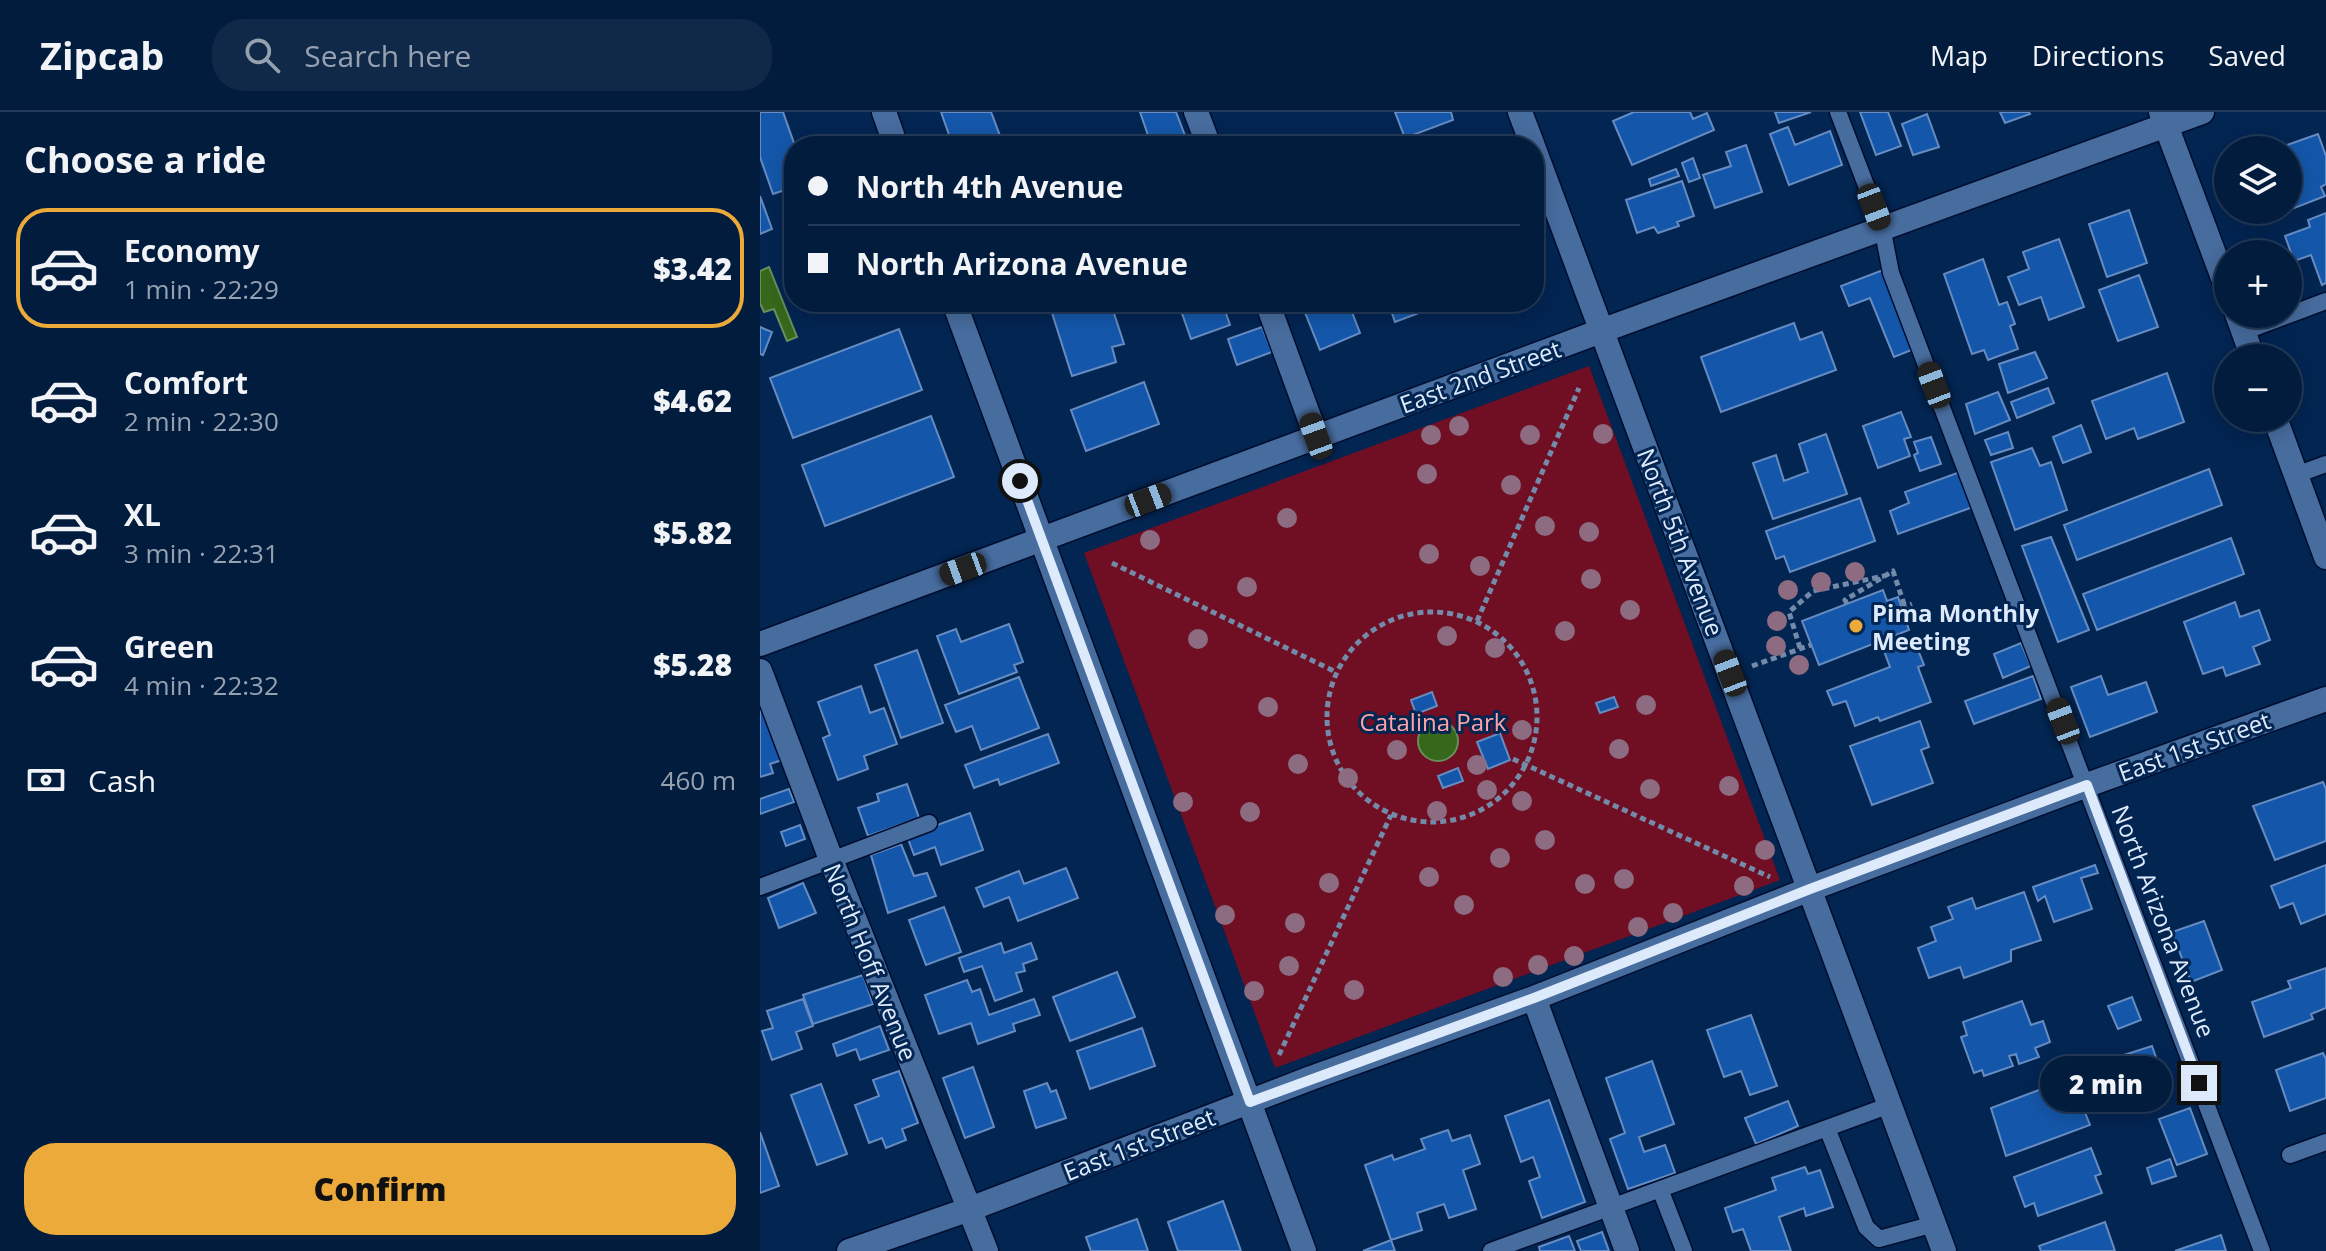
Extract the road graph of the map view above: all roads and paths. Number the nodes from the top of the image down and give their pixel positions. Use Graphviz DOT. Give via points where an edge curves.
graph roads {
  1 [pos="884,112"];
  2 [pos="1196,112"];
  3 [pos="1520,112"];
  4 [pos="1838,112"];
  5 [pos="2202,112"];
  6 [pos="2164,119"];
  7 [pos="892,136"];
  8 [pos="1205,136"];
  9 [pos="1530,136"];
  10 [pos="1544,174"];
  11 [pos="1882,227"];
  12 [pos="2214,253"];
  13 [pos="2326,301"];
  14 [pos="2302,307"];
  15 [pos="958,312"];
  16 [pos="1271,312"];
  17 [pos="1601,331"];
  18 [pos="1579,388"];
  19 [pos="2280,432"];
  20 [pos="1316,436"];
  21 [pos="2326,464"];
  22 [pos="2296,475"];
  23 [pos="1042,540"];
  24 [pos="2326,557"];
  25 [pos="1112,563"];
  26 [pos="1884,576"];
  27 [pos="1847,604"];
  28 [pos="1906,606"];
  29 [pos="1477,621"];
  30 [pos="761,641"];
  31 [pos="1811,645"];
  32 [pos="1800,648"];
  33 [pos="760,671"];
  34 [pos="1336,672"];
  35 [pos="1730,673"];
  36 [pos="2326,699"];
  37 [pos="1513,759"];
  38 [pos="1527,765"];
  39 [pos="2087,785"];
  40 [pos="1391,815"];
  41 [pos="929,823"];
  42 [pos="832,862"];
  43 [pos="1771,877"];
  44 [pos="760,887"];
  45 [pos="1810,889"];
  46 [pos="1534,998"];
  47 [pos="1279,1055"];
  48 [pos="1250,1102"];
  49 [pos="1890,1105"];
  50 [pos="1827,1128"];
  51 [pos="2326,1142"];
  52 [pos="2290,1155"];
  53 [pos="1660,1189"];
  54 [pos="1610,1206"];
  55 [pos="970,1209"];
  56 [pos="1934,1224"];
  57 [pos="849,1251"];
  58 [pos="986,1251"];
  59 [pos="1304,1251"];
  60 [pos="1491,1251"];
  61 [pos="1627,1251"];
  62 [pos="1684,1251"];
  63 [pos="1944,1251"];
  64 [pos="2262,1251"];
  1 -- 7 [label="street"];
  2 -- 8 [label="street"];
  3 -- 9 [label="street, North 5th Avenue"];
  4 -- 11 [label="lane, North Arizona Avenue"];
  5 -- 6 [label="street, East 2nd Street"];
  6 -- 11 [label="street, East 2nd Street"];
  6 -- 12 [label="street"];
  10 -- 17 [label="street, North 5th Avenue"];
  11 -- 17 [label="street, East 2nd Street"];
  11 -- 39 [label="lane, North Arizona Avenue" via="1891,273"];
  13 -- 14 [label="lane"];
  15 -- 23 [label="street"];
  16 -- 20 [label="street"];
  17 -- 20 [label="street, East 2nd Street"];
  17 -- 35 [label="street, North 5th Avenue"];
  18 -- 29 [label="path"];
  19 -- 22 [label="street"];
  20 -- 23 [label="street, East 2nd Street"];
  21 -- 22 [label="lane"];
  22 -- 24 [label="street"];
  23 -- 30 [label="street, East 2nd Street"];
  23 -- 48 [label="street"];
  25 -- 34 [label="path"];
  26 -- 27 [label="path" via="1845,600"];
  26 -- 28 [label="path" via="1893,571"];
  26 -- 32 [label="path" via="1813,591 1789,612"];
  29 -- 34 [label="path" via="1445,612 1391,621 1355,645"];
  29 -- 38 [label="path" via="1505,640 1526,667 1537,699 1537,733"];
  31 -- 32 [label="path"];
  32 -- 35 [label="path"];
  33 -- 42 [label="street, North Hoff Avenue"];
  34 -- 40 [label="path" via="1327,728 1334,755 1347,780"];
  35 -- 45 [label="street, North 5th Avenue"];
  36 -- 39 [label="street, East 1st Street"];
  37 -- 38 [label="path"];
  38 -- 40 [label="path" via="1509,791 1483,810 1454,821 1422,823"];
  38 -- 43 [label="path"];
  39 -- 45 [label="street, East 1st Street"];
  39 -- 64 [label="lane, North Arizona Avenue"];
  40 -- 47 [label="path"];
  41 -- 42 [label="lane"];
  42 -- 44 [label="lane"];
  42 -- 55 [label="street, North Hoff Avenue"];
  45 -- 46 [label="street, East 1st Street"];
  45 -- 49 [label="street, North 5th Avenue"];
  46 -- 48 [label="street, East 1st Street"];
  46 -- 54 [label="street"];
  48 -- 55 [label="street, East 1st Street"];
  48 -- 59 [label="street"];
  49 -- 50 [label="lane"];
  49 -- 56 [label="street, North 5th Avenue"];
  50 -- 53 [label="lane"];
  50 -- 56 [label="lane" via="1866,1227 1879,1239"];
  51 -- 52 [label="lane"];
  53 -- 54 [label="lane"];
  53 -- 62 [label="lane"];
  54 -- 60 [label="lane"];
  54 -- 61 [label="street"];
  55 -- 57 [label="street, East 1st Street"];
  55 -- 58 [label="street, North Hoff Avenue"];
  56 -- 63 [label="street, North 5th Avenue"];
}
